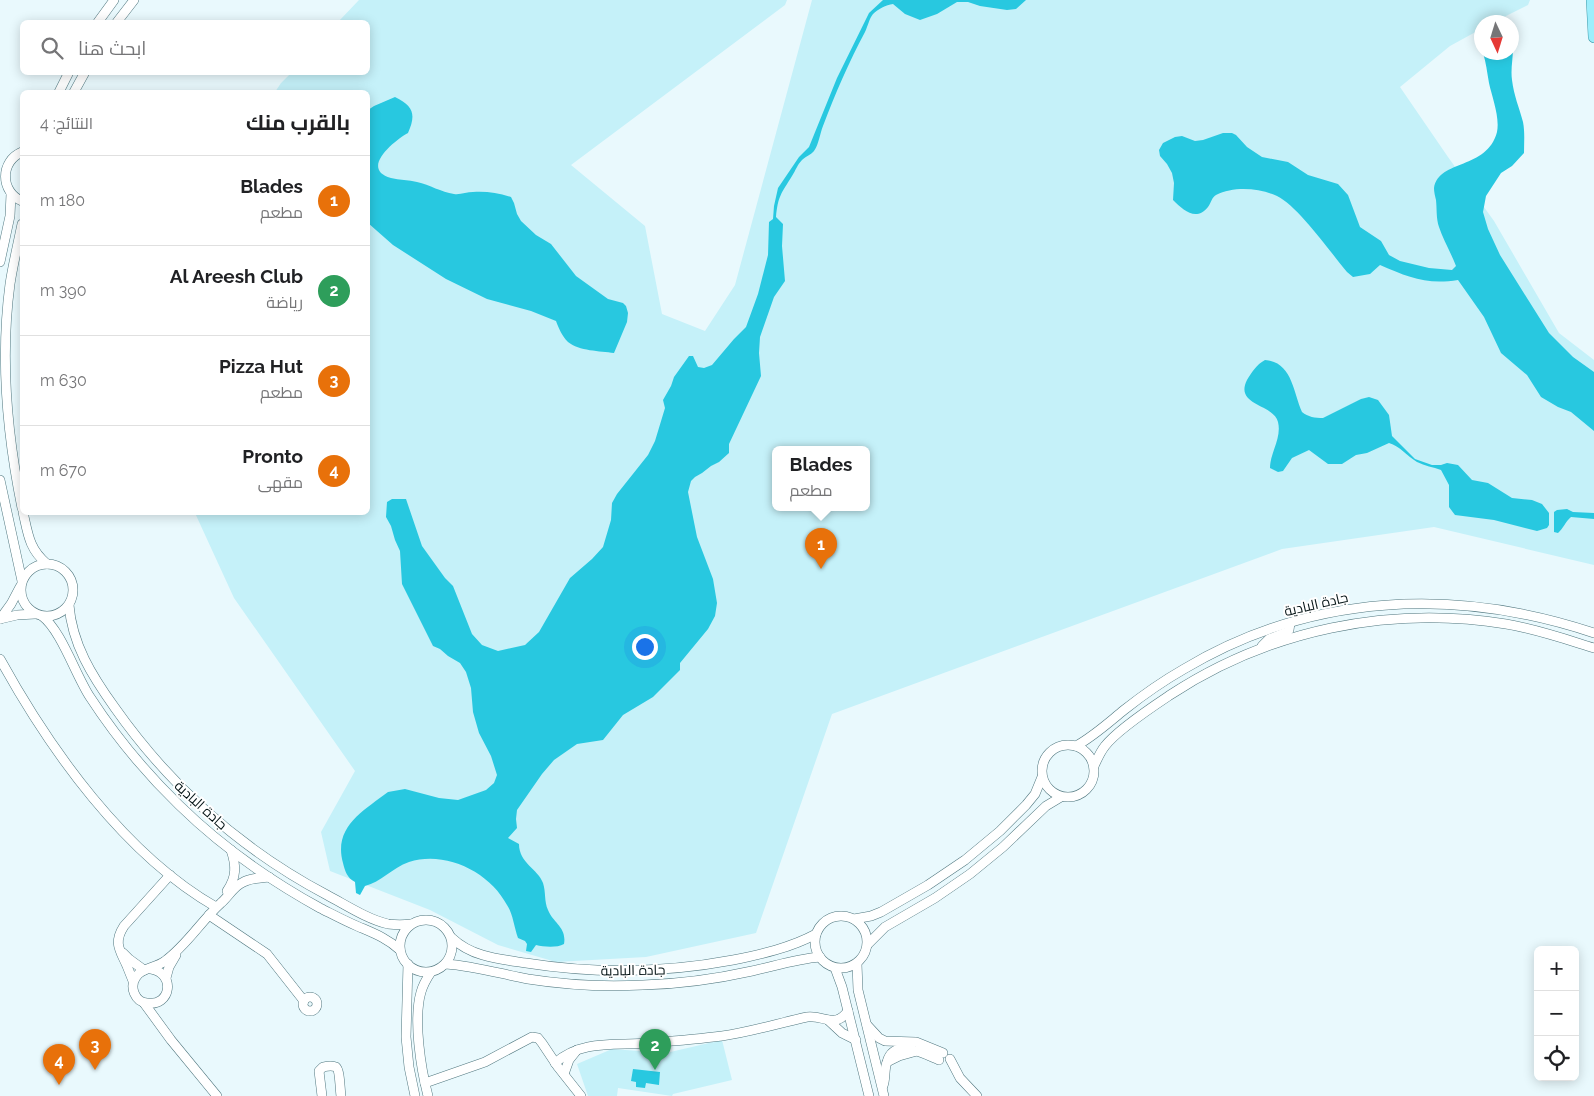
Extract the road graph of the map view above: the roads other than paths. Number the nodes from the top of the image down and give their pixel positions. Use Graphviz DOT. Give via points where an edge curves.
graph roads {
  1 [pos="114,0"];
  2 [pos="134,0"];
  3 [pos="1592,0"];
  4 [pos="99,20"];
  5 [pos="119,20"];
  6 [pos="1594,37"];
  7 [pos="68,75"];
  8 [pos="83,75"];
  9 [pos="60,90"];
  10 [pos="75,90"];
  11 [pos="19,154"];
  12 [pos="2,158"];
  13 [pos="11,194"];
  14 [pos="20,201"];
  15 [pos="20,234"];
  16 [pos="0,262"];
  17 [pos="0,480"];
  18 [pos="20,499"];
  19 [pos="24,515"];
  20 [pos="46,564"];
  21 [pos="21,584"];
  22 [pos="69,605"];
  23 [pos="39,615"];
  24 [pos="0,619"];
  25 [pos="1290,623"];
  26 [pos="1594,633"];
  27 [pos="1594,648"];
  28 [pos="1259,650"];
  29 [pos="0,659"];
  30 [pos="1076,746"];
  31 [pos="1094,766"];
  32 [pos="1042,777"];
  33 [pos="1061,797"];
  34 [pos="231,850"];
  35 [pos="170,875"];
  36 [pos="269,877"];
  37 [pos="217,906"];
  38 [pos="209,915"];
  39 [pos="854,919"];
  40 [pos="411,924"];
  41 [pos="816,934"];
  42 [pos="452,938"];
  43 [pos="868,944"];
  44 [pos="119,949"];
  45 [pos="178,950"];
  46 [pos="400,950"];
  47 [pos="820,957"];
  48 [pos="408,964"];
  49 [pos="446,964"];
  50 [pos="856,964"];
  51 [pos="835,968"];
  52 [pos="148,969"];
  53 [pos="431,972"];
  54 [pos="166,978"];
  55 [pos="133,981"];
  56 [pos="161,1000"];
  57 [pos="304,1001"];
  58 [pos="144,1002"];
  59 [pos="848,1011"];
  60 [pos="828,1020"];
  61 [pos="866,1024"];
  62 [pos="164,1030"];
  63 [pos="856,1040"];
  64 [pos="577,1050"];
  65 [pos="944,1059"];
  66 [pos="555,1063"];
  67 [pos="564,1074"];
  68 [pos="425,1083"];
  69 [pos="883,1092"];
  70 [pos="217,1096"];
  71 [pos="322,1096"];
  72 [pos="341,1096"];
  73 [pos="416,1096"];
  74 [pos="428,1096"];
  75 [pos="581,1096"];
  76 [pos="870,1096"];
  77 [pos="977,1096"];
  1 -- 4 [label="street"];
  2 -- 5 [label="street"];
  3 -- 6 [label="main road"];
  7 -- 9 [label="street"];
  8 -- 10 [label="street"];
  11 -- 12 [label="street"];
  11 -- 13 [label="street" via="8,163 4,174 5,185"];
  13 -- 14 [label="street"];
  13 -- 16 [label="street" via="10,216"];
  15 -- 18 [label="street" via="10,285 5,374 11,448"];
  17 -- 21 [label="street"];
  19 -- 20 [label="street" via="33,549"];
  20 -- 21 [label="street" via="34,567"];
  20 -- 22 [label="street" via="59,567 69,575 73,593"];
  21 -- 23 [label="street" via="23,603"];
  21 -- 24 [label="street"];
  22 -- 23 [label="street" via="55,616"];
  22 -- 40 [label="street, جادة البادية" via="73,630 93,678 152,756 194,799 246,844 310,886 378,920"];
  23 -- 24 [label="street"];
  23 -- 34 [label="street, جادة البادية" via="56,631 89,696 132,754 180,806"];
  25 -- 26 [label="street, جادة البادية" via="1333,612 1422,603 1522,613"];
  25 -- 28 [label="street" via="1288,632 1269,639"];
  25 -- 30 [label="street, جادة البادية" via="1238,642 1186,668"];
  27 -- 28 [label="street, جادة البادية" via="1508,625 1463,619 1417,618 1349,624"];
  28 -- 31 [label="street, جادة البادية" via="1209,672 1162,700 1112,738"];
  29 -- 35 [label="street" via="38,724 74,774 124,832"];
  30 -- 31 [label="street" via="1086,752"];
  30 -- 32 [label="street" via="1062,746 1051,751 1043,761"];
  31 -- 33 [label="street" via="1093,778 1084,792"];
  32 -- 33 [label="street" via="1050,790"];
  32 -- 39 [label="street" via="1026,805 965,860 881,912"];
  33 -- 43 [label="street" via="1046,806 970,874 890,924"];
  34 -- 36 [label="street, جادة البادية"];
  34 -- 37 [label="street" via="235,874"];
  35 -- 37 [label="street" via="200,898"];
  35 -- 44 [label="street" via="124,926 119,937"];
  36 -- 37 [label="street" via="242,882"];
  36 -- 46 [label="street, جادة البادية"];
  37 -- 38 [label="street"];
  38 -- 45 [label="street"];
  38 -- 57 [label="street" via="267,954"];
  39 -- 41 [label="street" via="830,918"];
  39 -- 43 [label="street" via="866,932"];
  40 -- 42 [label="street" via="427,920 438,922"];
  40 -- 46 [label="street" via="403,933"];
  41 -- 42 [label="street, جادة البادية" via="788,947 726,961 620,972 507,960 469,951"];
  41 -- 47 [label="street" via="816,949"];
  42 -- 49 [label="street" via="453,949"];
  43 -- 50 [label="street"];
  44 -- 52 [label="street" via="129,959"];
  44 -- 55 [label="street"];
  45 -- 52 [label="street"];
  45 -- 54 [label="street"];
  46 -- 48 [label="street"];
  47 -- 49 [label="street, جادة البادية" via="706,979 641,986 528,979"];
  47 -- 51 [label="street"];
  48 -- 53 [label="street" via="416,970"];
  48 -- 73 [label="street" via="406,1037"];
  49 -- 53 [label="street"];
  50 -- 51 [label="street"];
  50 -- 61 [label="street" via="857,986"];
  51 -- 59 [label="street"];
  52 -- 54 [label="street" via="160,971"];
  52 -- 55 [label="street"];
  53 -- 68 [label="street" via="419,1002 419,1045"];
  54 -- 56 [label="street" via="168,988"];
  55 -- 58 [label="street" via="135,995"];
  56 -- 58 [label="street" via="153,1004"];
  56 -- 62 [label="street" via="159,1014"];
  58 -- 62 [label="street"];
  59 -- 60 [label="street" via="839,1020"];
  59 -- 63 [label="street"];
  60 -- 63 [label="street"];
  60 -- 64 [label="street" via="807,1016 730,1035 594,1045"];
  61 -- 65 [label="street" via="885,1041 916,1042"];
  61 -- 69 [label="street"];
  62 -- 70 [label="street"];
  63 -- 76 [label="street"];
  64 -- 66 [label="street"];
  64 -- 67 [label="street"];
  65 -- 69 [label="street" via="906,1048 894,1051 888,1057"];
  65 -- 77 [label="street" via="952,1074"];
  66 -- 67 [label="street"];
  66 -- 68 [label="street" via="540,1040 532,1037 485,1062"];
  67 -- 75 [label="street"];
  68 -- 74 [label="street"];
  71 -- 72 [label="street" via="319,1071 332,1066 338,1071"];
}
